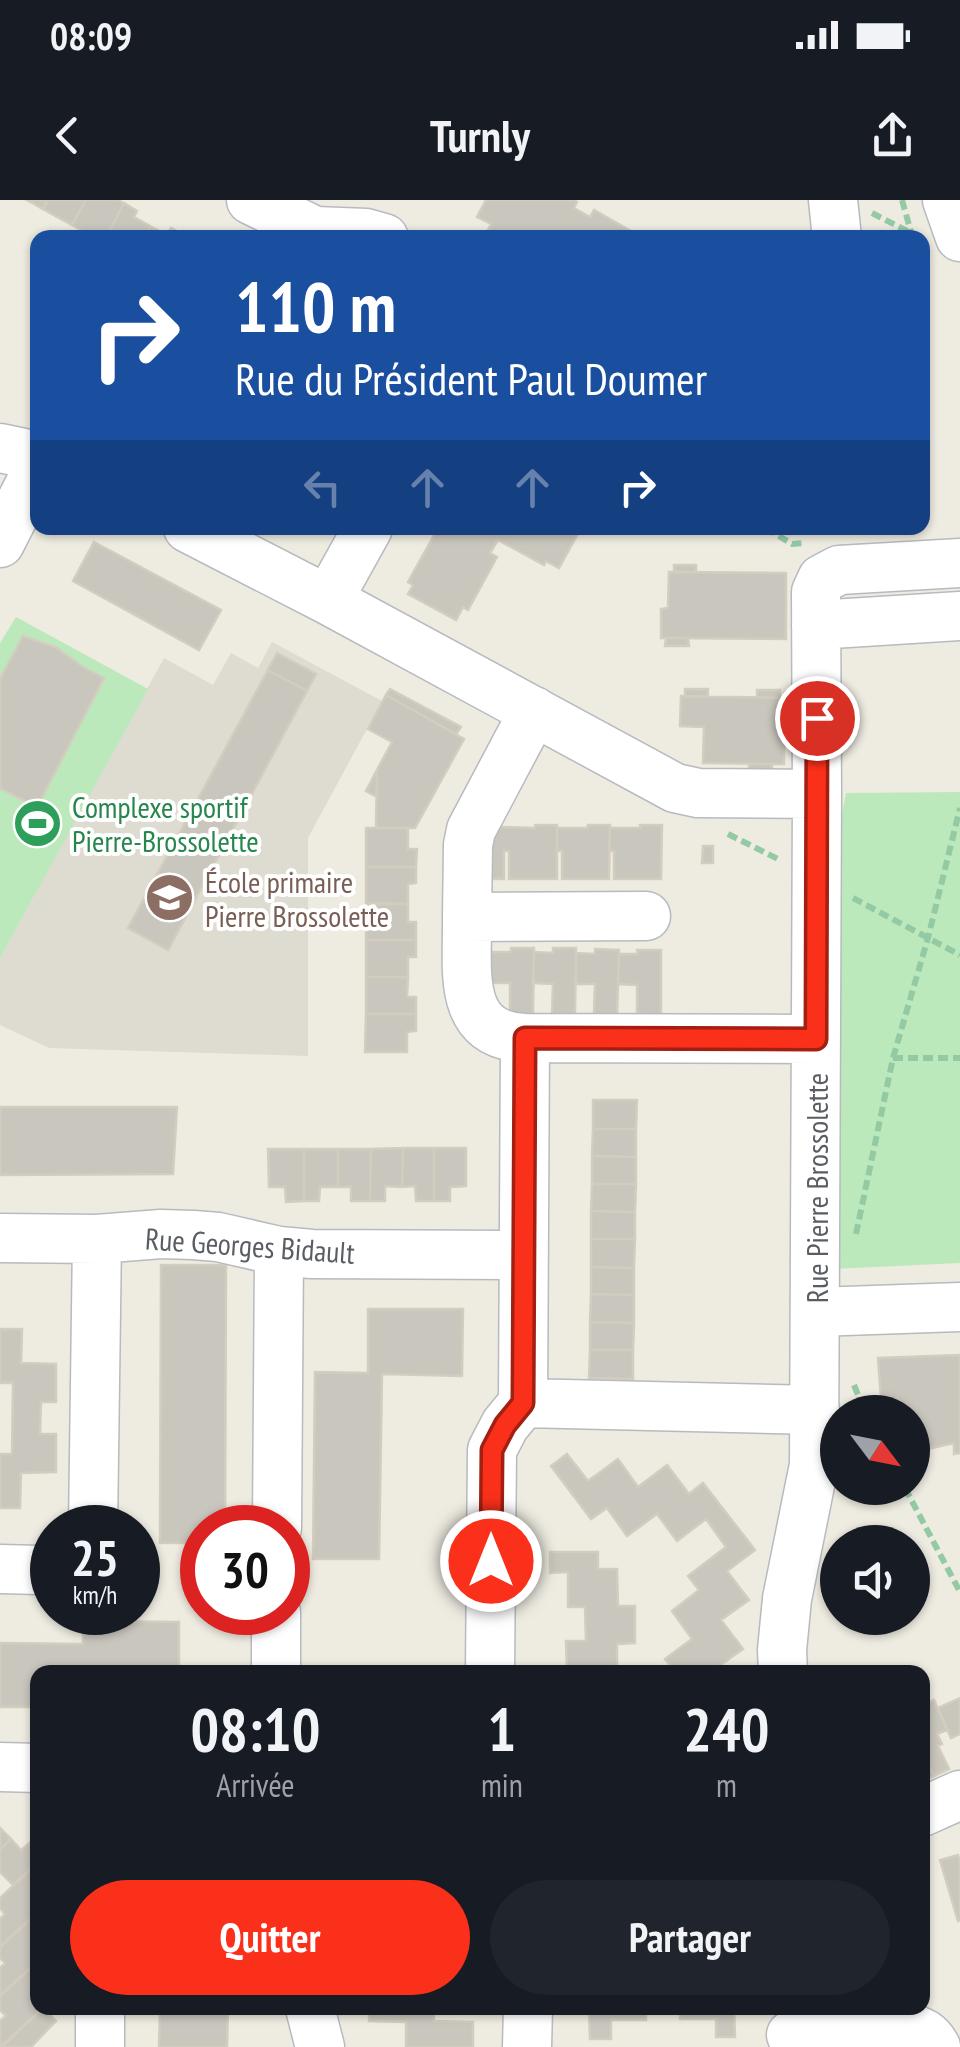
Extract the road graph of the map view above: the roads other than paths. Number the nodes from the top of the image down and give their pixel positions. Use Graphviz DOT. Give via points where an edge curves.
graph roads {
  1 [pos="251,200"];
  2 [pos="947,200"];
  3 [pos="314,230"];
  4 [pos="960,237"];
  5 [pos="0,448"];
  6 [pos="30,454"];
  7 [pos="30,484"];
  8 [pos="202,535"];
  9 [pos="364,535"];
  10 [pos="0,543"];
  11 [pos="873,548"];
  12 [pos="960,563"];
  13 [pos="328,600"];
  14 [pos="960,616"];
  15 [pos="816,624"];
  16 [pos="534,711"];
  17 [pos="817,794"];
  18 [pos="646,916"];
  19 [pos="467,917"];
  20 [pos="525,1038"];
  21 [pos="816,1039"];
  22 [pos="0,1238"];
  23 [pos="97,1239"];
  24 [pos="279,1251"];
  25 [pos="524,1255"];
  26 [pos="960,1308"];
  27 [pos="816,1312"];
  28 [pos="523,1403"];
  29 [pos="815,1410"];
  30 [pos="93,1505"];
  31 [pos="277,1505"];
  32 [pos="0,1570"];
  33 [pos="30,1570"];
  34 [pos="276,1635"];
  35 [pos="276,1665"];
  36 [pos="490,1665"];
  37 [pos="783,1665"];
  38 [pos="0,1767"];
  39 [pos="30,1768"];
  40 [pos="960,1795"];
  41 [pos="930,1808"];
  42 [pos="100,2015"];
  43 [pos="312,2015"];
  44 [pos="528,2015"];
  45 [pos="791,2030"];
  46 [pos="100,2047"];
  47 [pos="320,2047"];
  48 [pos="527,2047"];
  49 [pos="936,2047"];
  1 -- 3 [label="street"];
  2 -- 4 [label="street"];
  5 -- 6 [label="street"];
  7 -- 10 [label="street"];
  8 -- 13 [label="street"];
  9 -- 13 [label="street"];
  11 -- 12 [label="street"];
  11 -- 15 [label="street, Rue Pierre Brossolette" via="822,580"];
  13 -- 16 [label="street"];
  14 -- 15 [label="street"];
  15 -- 17 [label="street, Rue Pierre Brossolette"];
  16 -- 17 [label="street" via="682,790"];
  16 -- 19 [label="street" via="471,830"];
  17 -- 21 [label="street, Rue Pierre Brossolette"];
  18 -- 19 [label="street"];
  19 -- 20 [label="street" via="474,1009 492,1031"];
  20 -- 21 [label="street"];
  20 -- 25 [label="street"];
  21 -- 27 [label="street, Rue Pierre Brossolette"];
  22 -- 23 [label="street, Rue Georges Bidault"];
  23 -- 24 [label="street, Rue Georges Bidault" via="193,1234"];
  23 -- 30 [label="street"];
  24 -- 25 [label="street, Rue Georges Bidault"];
  24 -- 31 [label="street"];
  25 -- 28 [label="street"];
  26 -- 27 [label="street"];
  27 -- 29 [label="street, Rue Pierre Brossolette"];
  28 -- 29 [label="street"];
  28 -- 36 [label="street" via="492,1450"];
  29 -- 37 [label="street, Rue Pierre Brossolette" via="814,1465 787,1599"];
  32 -- 33 [label="street"];
  34 -- 35 [label="street"];
  38 -- 39 [label="street"];
  40 -- 41 [label="street"];
  42 -- 46 [label="street"];
  43 -- 47 [label="street"];
  44 -- 48 [label="street"];
  45 -- 49 [label="street" via="916,2028"];
}
